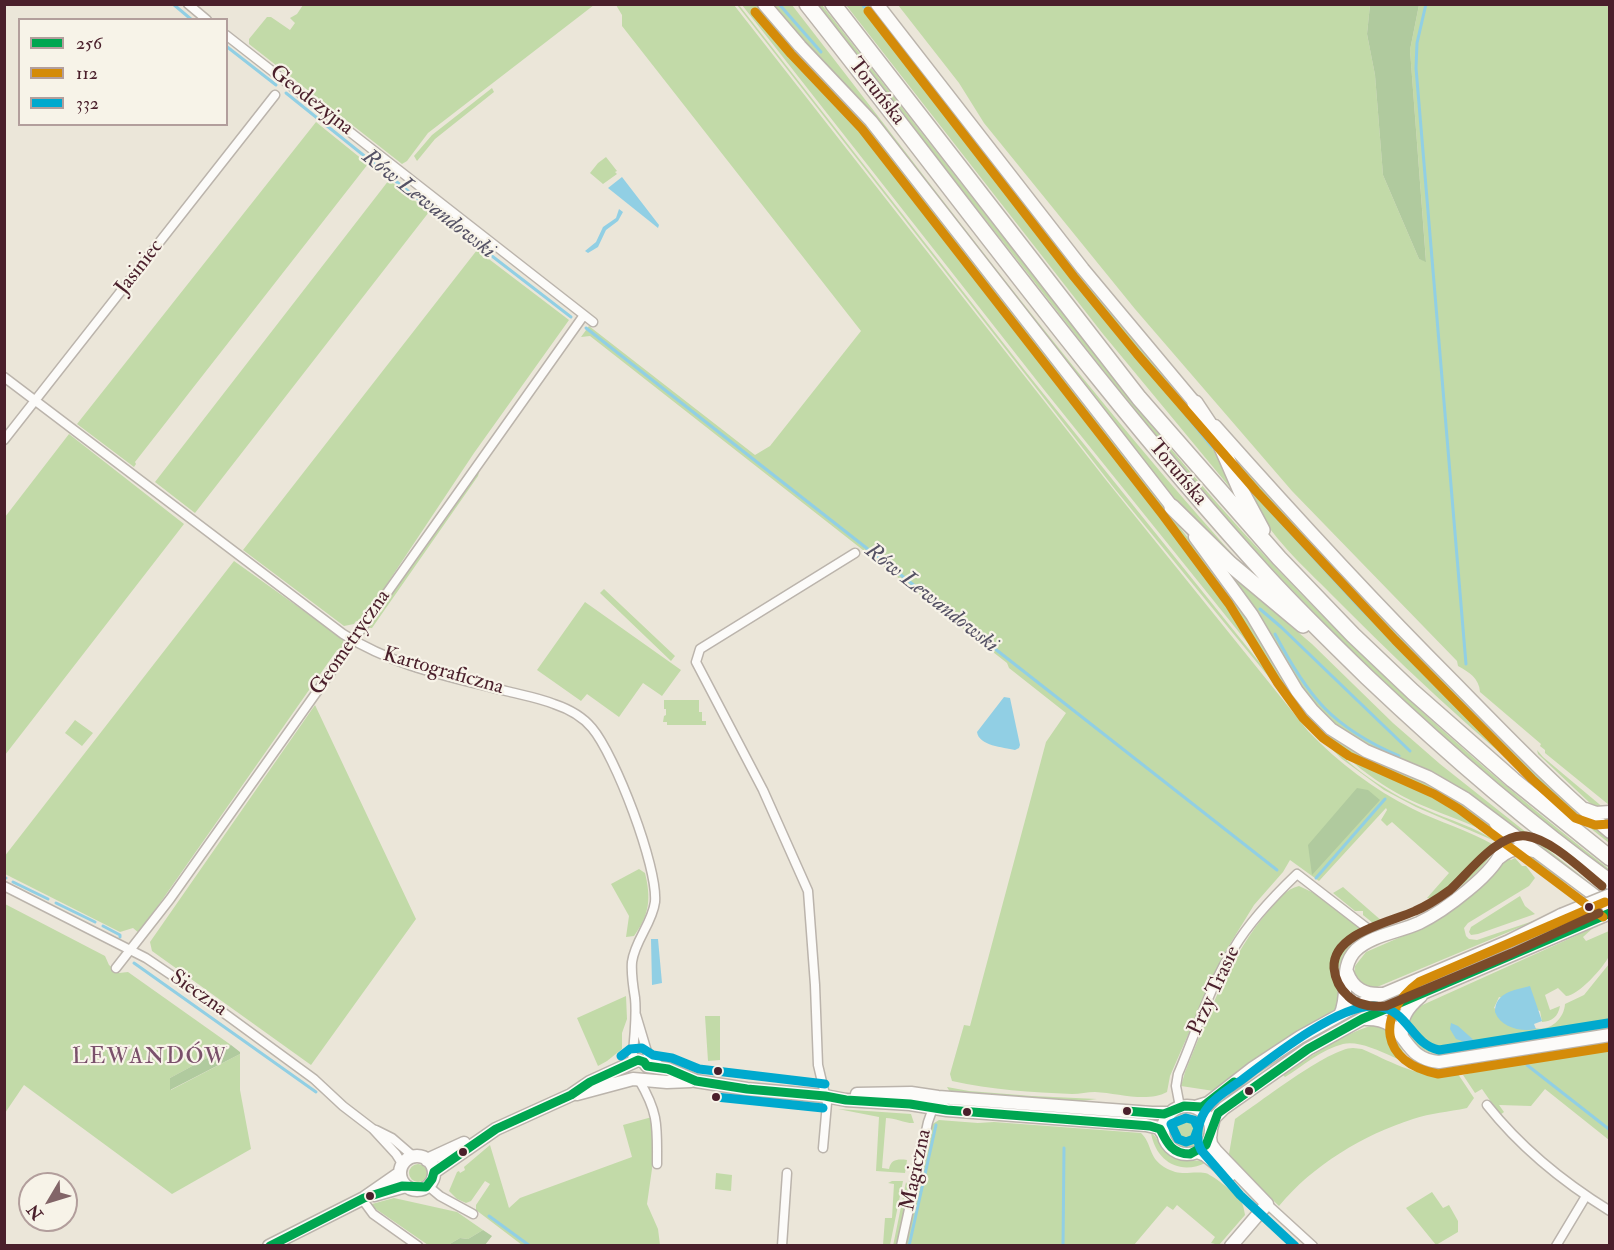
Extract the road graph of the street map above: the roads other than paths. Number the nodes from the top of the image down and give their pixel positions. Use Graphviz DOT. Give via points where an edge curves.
graph roads {
  1 [pos="764,4"];
  2 [pos="807,4"];
  3 [pos="833,4"];
  4 [pos="877,4"];
  5 [pos="190,6"];
  6 [pos="205,18"];
  7 [pos="228,37"];
  8 [pos="275,95"];
  9 [pos="584,315"];
  10 [pos="593,322"];
  11 [pos="4,377"];
  12 [pos="36,401"];
  13 [pos="1195,403"];
  14 [pos="4,440"];
  15 [pos="1172,507"];
  16 [pos="855,553"];
  17 [pos="1279,558"];
  18 [pos="353,640"];
  19 [pos="1339,650"];
  20 [pos="1581,808"];
  21 [pos="1610,812"];
  22 [pos="1489,815"];
  23 [pos="1610,832"];
  24 [pos="1540,854"];
  25 [pos="1499,858"];
  26 [pos="1610,858"];
  27 [pos="1610,882"];
  28 [pos="4,886"];
  29 [pos="1610,895"];
  30 [pos="1610,907"];
  31 [pos="1610,913"];
  32 [pos="1366,928"];
  33 [pos="130,951"];
  34 [pos="116,968"];
  35 [pos="1346,968"];
  36 [pos="1392,991"];
  37 [pos="1425,992"];
  38 [pos="635,1011"];
  39 [pos="1340,1015"];
  40 [pos="1362,1019"];
  41 [pos="1610,1035"];
  42 [pos="1402,1036"];
  43 [pos="645,1047"];
  44 [pos="638,1064"];
  45 [pos="663,1068"];
  46 [pos="638,1079"];
  47 [pos="696,1081"];
  48 [pos="571,1095"];
  49 [pos="825,1096"];
  50 [pos="935,1102"];
  51 [pos="1487,1105"];
  52 [pos="1195,1107"];
  53 [pos="1175,1110"];
  54 [pos="373,1129"];
  55 [pos="1210,1133"];
  56 [pos="1163,1134"];
  57 [pos="485,1135"];
  58 [pos="823,1148"];
  59 [pos="1197,1152"];
  60 [pos="414,1156"];
  61 [pos="427,1160"];
  62 [pos="657,1164"];
  63 [pos="402,1169"];
  64 [pos="434,1172"];
  65 [pos="787,1173"];
  66 [pos="406,1186"];
  67 [pos="428,1186"];
  68 [pos="1248,1186"];
  69 [pos="1586,1196"];
  70 [pos="363,1199"];
  71 [pos="1267,1204"];
  72 [pos="1610,1211"];
  73 [pos="473,1214"];
  74 [pos="290,1241"];
  75 [pos="269,1245"];
  76 [pos="418,1245"];
  77 [pos="782,1245"];
  78 [pos="901,1245"];
  79 [pos="1232,1245"];
  80 [pos="1313,1245"];
  81 [pos="1556,1245"];
  1 -- 15 [label="street, Toruńska" via="871,121"];
  2 -- 19 [label="highway, Toruńska" via="1110,392 1266,575"];
  3 -- 17 [label="highway, Toruńska" via="1139,398"];
  4 -- 13 [label="street" via="1090,277"];
  5 -- 6 [label="street"];
  7 -- 9 [label="street, Geodezyjna"];
  8 -- 12 [label="street, Jasiniec"];
  9 -- 10 [label="street, Geodezyjna"];
  9 -- 18 [label="street, Geometryczna"];
  11 -- 12 [label="street, Kartograficzna"];
  12 -- 14 [label="street, Jasiniec"];
  12 -- 18 [label="street, Kartograficzna"];
  13 -- 17 [label="highway" via="1217,436 1246,501"];
  13 -- 20 [label="street" via="1404,632"];
  15 -- 19 [label="highway" via="1230,564 1297,621"];
  15 -- 22 [label="street, Toruńska" via="1252,615 1297,691 1321,719 1355,745 1440,783"];
  16 -- 49 [label="street" via="700,649 696,662 763,790 808,891 818,1065"];
  17 -- 26 [label="highway, Toruńska" via="1429,706"];
  18 -- 33 [label="street, Geometryczna"];
  18 -- 38 [label="street, Kartograficzna" via="403,664 551,703 581,717 593,729 637,822 653,887 651,917 636,944 633,959"];
  19 -- 27 [label="highway, Toruńska" via="1478,778"];
  20 -- 21 [label="street"];
  20 -- 23 [label="street"];
  22 -- 24 [label="street, Toruńska"];
  22 -- 25 [label="street" via="1503,836"];
  24 -- 25 [label="street" via="1519,848"];
  24 -- 30 [label="street, Toruńska"];
  25 -- 35 [label="street" via="1474,885 1434,915 1359,947"];
  28 -- 33 [label="street, Sieczna"];
  29 -- 36 [label="street, bridge"];
  31 -- 37 [label="street"];
  32 -- 53 [label="street, Przy Trasie" via="1296,874 1233,948 1178,1074"];
  33 -- 34 [label="street, Geometryczna"];
  33 -- 54 [label="street, Sieczna" via="183,983 298,1066"];
  35 -- 36 [label="street" via="1351,982 1361,991"];
  35 -- 39 [label="street" via="1346,1000"];
  36 -- 39 [label="street"];
  37 -- 40 [label="street"];
  37 -- 42 [label="street" via="1406,1012"];
  38 -- 43 [label="street, Kartograficzna"];
  38 -- 44 [label="street, Kartograficzna"];
  39 -- 52 [label="street" via="1260,1063 1208,1103"];
  40 -- 42 [label="street" via="1388,1022"];
  40 -- 55 [label="street" via="1261,1080 1218,1113"];
  41 -- 42 [label="street" via="1439,1062 1416,1054"];
  43 -- 44 [label="street, Kartograficzna"];
  43 -- 45 [label="street, Kartograficzna" via="652,1060"];
  44 -- 45 [label="street"];
  44 -- 46 [label="street" via="629,1072"];
  44 -- 46 [label="street" via="648,1072"];
  44 -- 48 [label="street" via="623,1066"];
  45 -- 47 [label="street"];
  46 -- 47 [label="street"];
  46 -- 48 [label="street"];
  46 -- 62 [label="street" via="657,1119"];
  47 -- 49 [label="street"];
  48 -- 57 [label="street"];
  49 -- 50 [label="street" via="905,1104"];
  49 -- 58 [label="street"];
  50 -- 53 [label="street" via="1147,1113"];
  50 -- 56 [label="street" via="1146,1125 1159,1128"];
  50 -- 78 [label="street, Magiczna"];
  51 -- 69 [label="street" via="1522,1144"];
  52 -- 53 [label="street"];
  52 -- 55 [label="street" via="1205,1114"];
  53 -- 56 [label="street" via="1164,1123"];
  54 -- 60 [label="street, Sieczna"];
  54 -- 63 [label="street, Sieczna" via="393,1150"];
  55 -- 59 [label="street"];
  55 -- 68 [label="street" via="1213,1148"];
  56 -- 59 [label="street" via="1177,1152"];
  57 -- 61 [label="street"];
  57 -- 64 [label="street"];
  59 -- 68 [label="street"];
  60 -- 61 [label="street"];
  60 -- 63 [label="street"];
  61 -- 64 [label="street"];
  63 -- 66 [label="street"];
  63 -- 70 [label="street"];
  64 -- 67 [label="street"];
  65 -- 77 [label="street"];
  66 -- 67 [label="street" via="417,1190"];
  66 -- 70 [label="street"];
  67 -- 73 [label="street"];
  68 -- 71 [label="street"];
  69 -- 72 [label="street"];
  69 -- 81 [label="street"];
  70 -- 74 [label="street"];
  70 -- 76 [label="street" via="373,1214"];
  71 -- 79 [label="street"];
  71 -- 80 [label="street"];
  74 -- 75 [label="street"];
}
